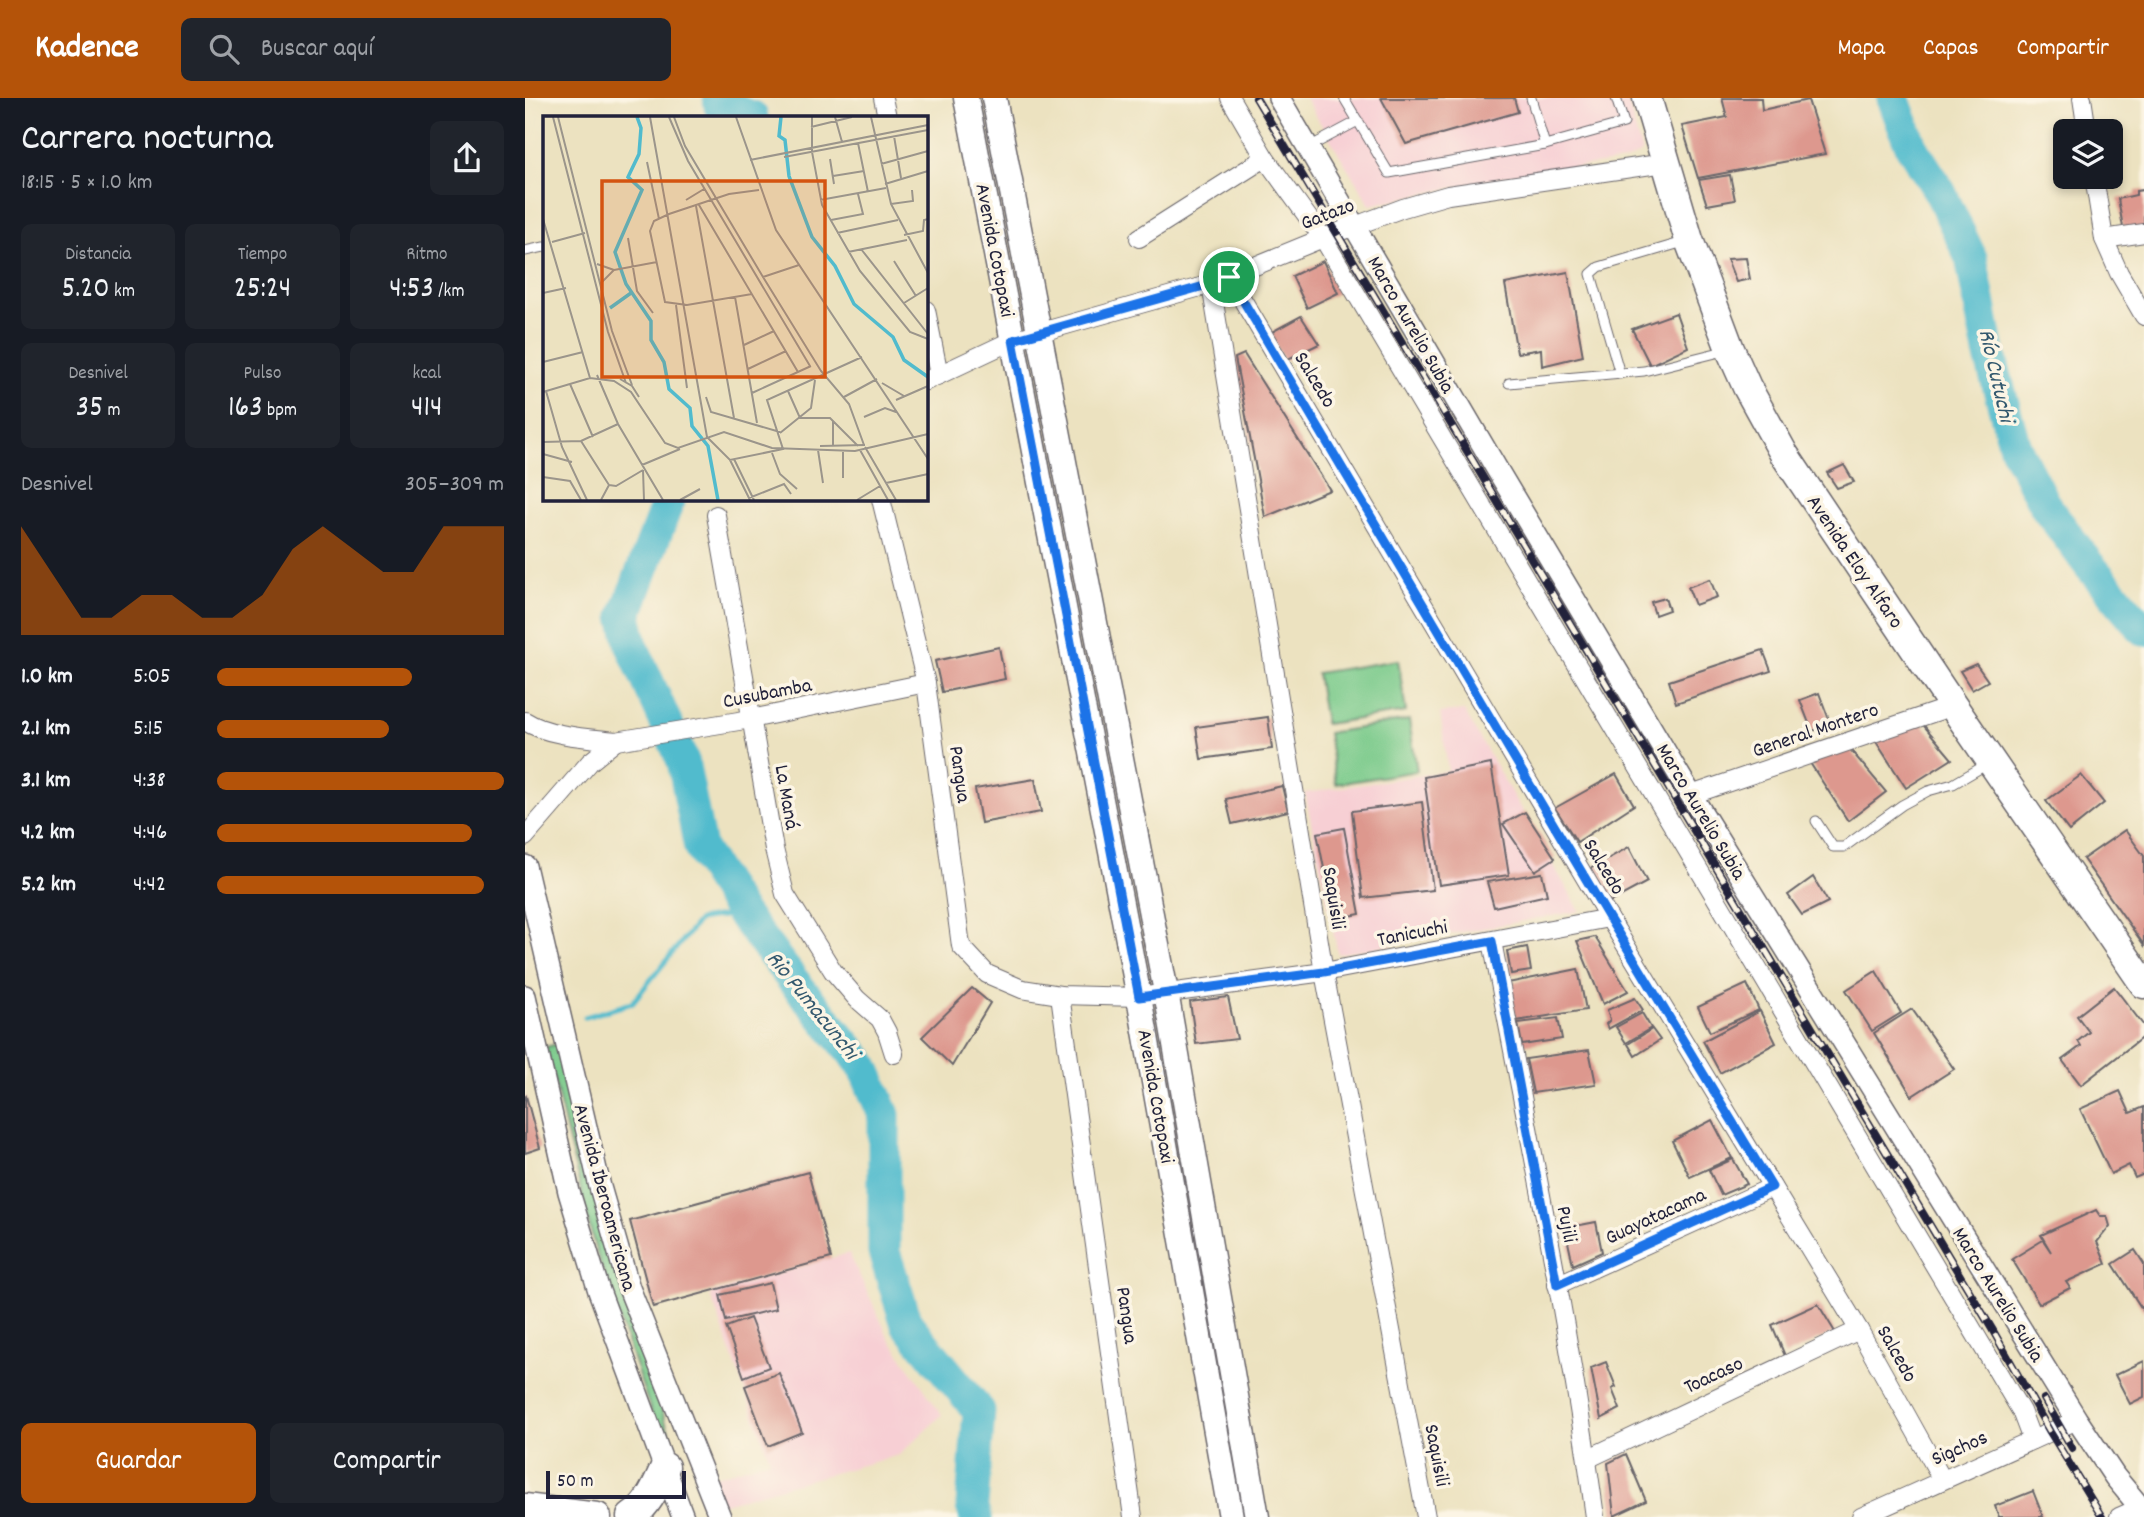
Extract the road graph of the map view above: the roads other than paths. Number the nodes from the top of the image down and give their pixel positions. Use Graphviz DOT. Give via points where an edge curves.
graph roads {
  1 [pos="883,98"];
  2 [pos="966,98"];
  3 [pos="994,98"];
  4 [pos="1230,98"];
  5 [pos="1279,98"];
  6 [pos="1344,98"];
  7 [pos="1531,98"];
  8 [pos="1616,98"];
  9 [pos="1647,98"];
  10 [pos="2082,98"];
  11 [pos="887,116"];
  12 [pos="2085,119"];
  13 [pos="1357,121"];
  14 [pos="1545,145"];
  15 [pos="1308,148"];
  16 [pos="1265,158"];
  17 [pos="1665,163"];
  18 [pos="2096,189"];
  19 [pos="1354,226"];
  20 [pos="2144,233"];
  21 [pos="1323,238"];
  22 [pos="1139,239"];
  23 [pos="2104,239"];
  24 [pos="1689,240"];
  25 [pos="543,247"];
  26 [pos="525,251"];
  27 [pos="1229,277"];
  28 [pos="1211,284"];
  29 [pos="2144,316"];
  30 [pos="927,321"];
  31 [pos="1038,333"];
  32 [pos="1013,340"];
  33 [pos="1730,349"];
  34 [pos="1620,374"];
  35 [pos="932,378"];
  36 [pos="1509,383"];
  37 [pos="881,500"];
  38 [pos="716,515"];
  39 [pos="1106,682"];
  40 [pos="926,683"];
  41 [pos="1080,688"];
  42 [pos="1953,706"];
  43 [pos="743,720"];
  44 [pos="525,722"];
  45 [pos="623,741"];
  46 [pos="1991,762"];
  47 [pos="1691,795"];
  48 [pos="1816,821"];
  49 [pos="525,837"];
  50 [pos="525,866"];
  51 [pos="1609,918"];
  52 [pos="1492,941"];
  53 [pos="1324,972"];
  54 [pos="2144,984"];
  55 [pos="1166,992"];
  56 [pos="1060,995"];
  57 [pos="1139,997"];
  58 [pos="527,1004"];
  59 [pos="557,1004"];
  60 [pos="894,1054"];
  61 [pos="1772,1187"];
  62 [pos="1557,1285"];
  63 [pos="1859,1330"];
  64 [pos="2077,1420"];
  65 [pos="2032,1440"];
  66 [pos="1587,1459"];
  67 [pos="665,1467"];
  68 [pos="1942,1479"];
  69 [pos="525,1508"];
  70 [pos="2143,1509"];
  71 [pos="597,1517"];
  72 [pos="631,1517"];
  73 [pos="683,1517"];
  74 [pos="720,1517"];
  75 [pos="1133,1517"];
  76 [pos="1231,1517"];
  77 [pos="1257,1517"];
  78 [pos="1426,1517"];
  79 [pos="1595,1517"];
  80 [pos="1861,1517"];
  81 [pos="2119,1517"];
  1 -- 11 [label="street"];
  2 -- 32 [label="main road, Avenida Cotopaxi"];
  3 -- 31 [label="main road, Avenida Cotopaxi"];
  4 -- 16 [label="street, Marco Aurelio Subia"];
  5 -- 15 [label="street, Marco Aurelio Subia"];
  6 -- 13 [label="lane"];
  7 -- 14 [label="lane"];
  8 -- 14 [label="lane" via="1624,123"];
  9 -- 17 [label="main road, Avenida Eloy Alfaro"];
  10 -- 12 [label="street"];
  13 -- 14 [label="lane" via="1389,173"];
  13 -- 15 [label="lane"];
  15 -- 19 [label="street, Marco Aurelio Subia"];
  16 -- 21 [label="street, Marco Aurelio Subia"];
  16 -- 22 [label="street"];
  17 -- 19 [label="street, Gatazo" via="1448,195"];
  17 -- 24 [label="main road, Avenida Eloy Alfaro"];
  18 -- 23 [label="street"];
  19 -- 21 [label="street, Gatazo"];
  19 -- 47 [label="street, Marco Aurelio Subia"];
  20 -- 23 [label="street"];
  21 -- 27 [label="street, Gatazo"];
  21 -- 65 [label="street, Marco Aurelio Subia" via="2021,1411"];
  23 -- 29 [label="street"];
  24 -- 33 [label="main road, Avenida Eloy Alfaro"];
  24 -- 34 [label="lane" via="1598,267 1591,274"];
  25 -- 26 [label="lane"];
  27 -- 28 [label="street, Gatazo"];
  27 -- 51 [label="street, Salcedo"];
  28 -- 31 [label="street, Gatazo"];
  28 -- 53 [label="street, Saquisili"];
  30 -- 35 [label="street"];
  31 -- 32 [label="street, Gatazo"];
  31 -- 39 [label="main road, Avenida Cotopaxi"];
  32 -- 35 [label="street"];
  32 -- 41 [label="main road, Avenida Cotopaxi"];
  33 -- 34 [label="lane"];
  33 -- 42 [label="main road, Avenida Eloy Alfaro" via="1784,454"];
  34 -- 36 [label="lane"];
  37 -- 40 [label="street, Pangua"];
  38 -- 43 [label="street, La Maná"];
  39 -- 41 [label="main road"];
  39 -- 55 [label="main road, Avenida Cotopaxi"];
  40 -- 43 [label="street, Cusubamba"];
  40 -- 56 [label="street, Pangua" via="961,946 987,974 1022,989"];
  41 -- 57 [label="main road, Avenida Cotopaxi"];
  42 -- 46 [label="main road, Avenida Eloy Alfaro"];
  42 -- 47 [label="street, General Montero"];
  43 -- 45 [label="street, Cusubamba"];
  43 -- 60 [label="street, La Maná" via="785,894 833,971 880,1018"];
  44 -- 45 [label="street, Cusubamba" via="569,736"];
  45 -- 49 [label="street, Cusubamba" via="590,762"];
  46 -- 48 [label="lane" via="1953,784 1928,790 1843,847 1833,847"];
  46 -- 54 [label="main road, Avenida Eloy Alfaro"];
  47 -- 64 [label="street, Marco Aurelio Subia"];
  50 -- 59 [label="street, Avenida Iberoamericana"];
  51 -- 52 [label="street, Tanicuchi"];
  51 -- 61 [label="street, Salcedo"];
  52 -- 53 [label="street, Tanicuchi"];
  52 -- 62 [label="street, Pujili"];
  53 -- 55 [label="street, Tanicuchi"];
  53 -- 78 [label="street, Saquisili"];
  55 -- 57 [label="street, Tanicuchi"];
  55 -- 77 [label="main road, Avenida Cotopaxi"];
  56 -- 57 [label="street, Pangua"];
  56 -- 75 [label="street, Pangua"];
  57 -- 76 [label="main road, Avenida Cotopaxi"];
  58 -- 59 [label="street"];
  58 -- 67 [label="street, Avenida Iberoamericana" via="569,1192 599,1291"];
  59 -- 74 [label="street, Avenida Iberoamericana" via="629,1289"];
  61 -- 62 [label="street, Guayatacama"];
  61 -- 63 [label="street, Salcedo"];
  62 -- 66 [label="street, Pujili"];
  63 -- 66 [label="street, Toacaso"];
  63 -- 68 [label="street, Salcedo"];
  64 -- 65 [label="street, Sigchos"];
  64 -- 70 [label="street, Marco Aurelio Subia"];
  65 -- 68 [label="street, Sigchos"];
  66 -- 79 [label="street, Pujili"];
  67 -- 72 [label="main road" via="650,1497"];
  67 -- 73 [label="street, Avenida Iberoamericana"];
  68 -- 80 [label="street, Sigchos"];
  69 -- 71 [label="main road"];
  70 -- 81 [label="street"];
}
